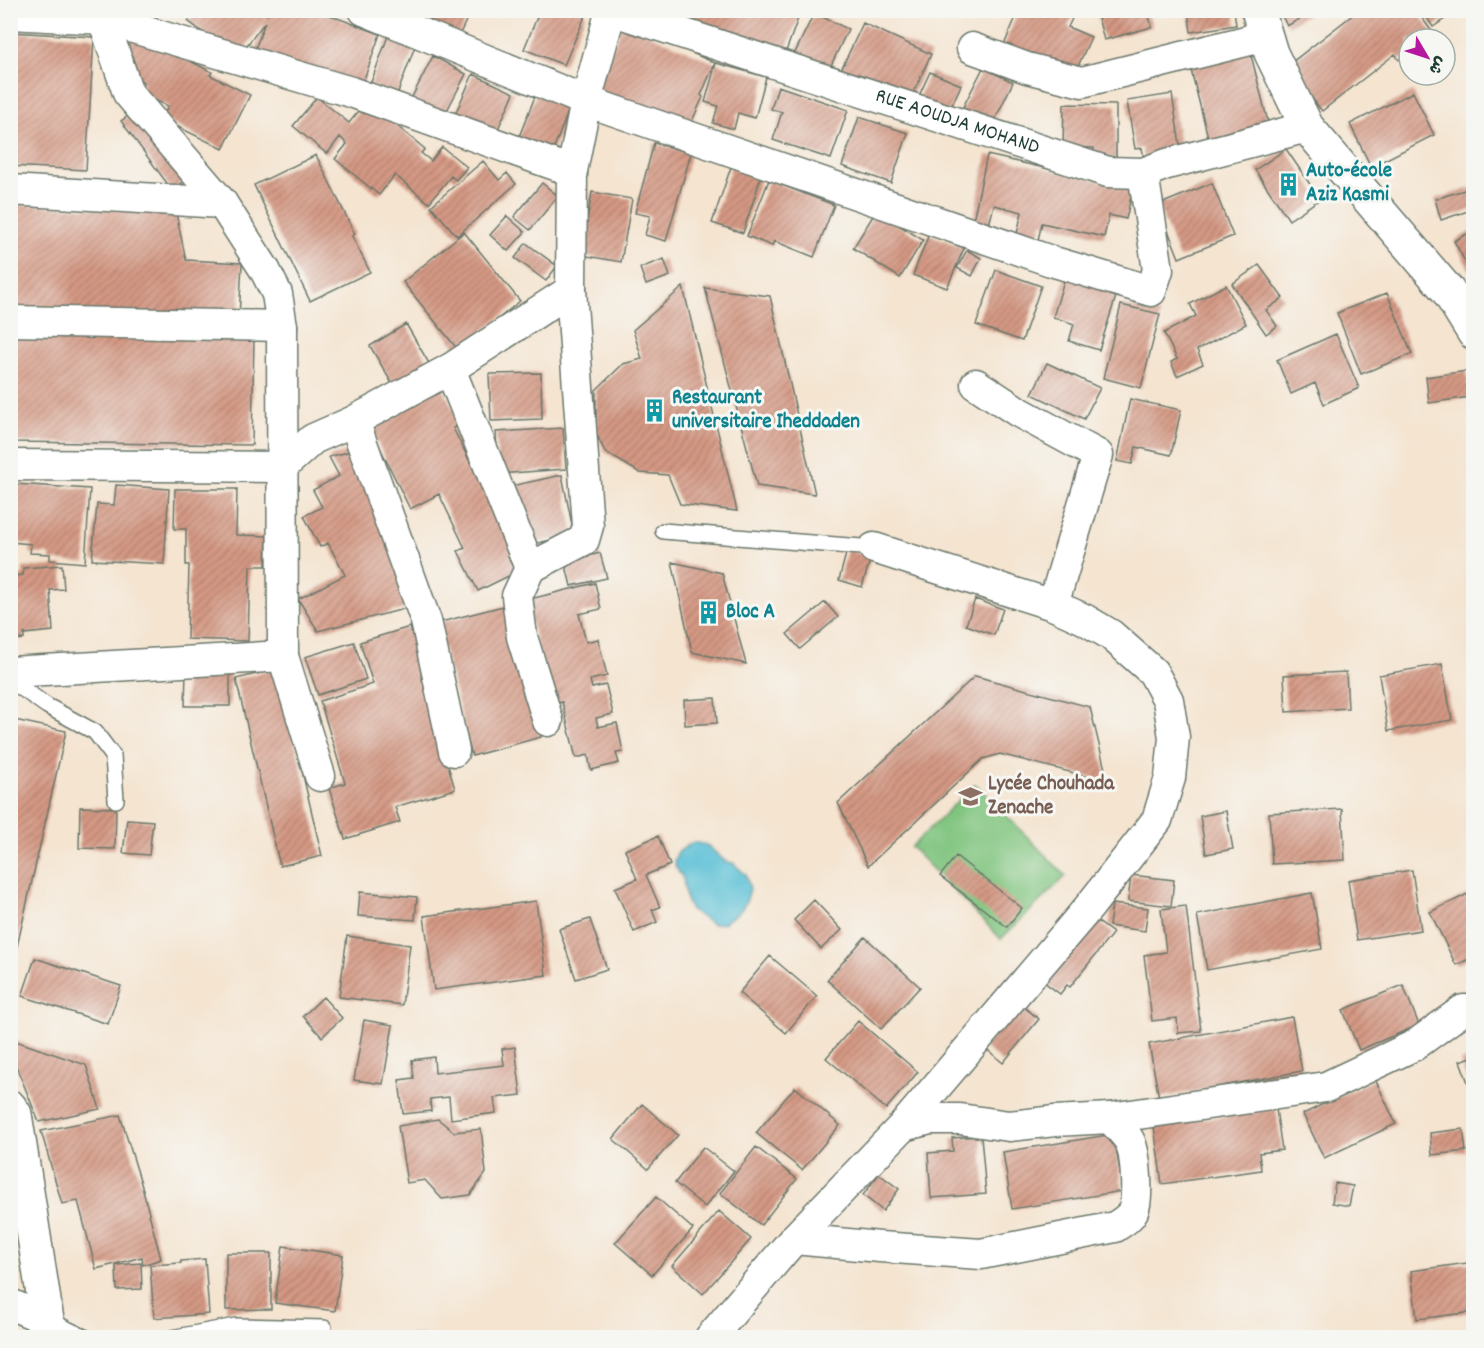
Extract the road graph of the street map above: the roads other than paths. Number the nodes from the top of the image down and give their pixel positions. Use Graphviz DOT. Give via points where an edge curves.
graph roads {
  1 [pos="364,10"];
  2 [pos="611,10"];
  3 [pos="10,14"];
  4 [pos="101,15"];
  5 [pos="1262,23"];
  6 [pos="972,48"];
  7 [pos="586,101"];
  8 [pos="1307,127"];
  9 [pos="572,171"];
  10 [pos="1143,173"];
  11 [pos="10,190"];
  12 [pos="222,203"];
  13 [pos="571,290"];
  14 [pos="10,321"];
  15 [pos="282,326"];
  16 [pos="1473,333"];
  17 [pos="450,369"];
  18 [pos="976,384"];
  19 [pos="354,421"];
  20 [pos="10,465"];
  21 [pos="282,467"];
  22 [pos="663,531"];
  23 [pos="874,548"];
  24 [pos="530,568"];
  25 [pos="1053,605"];
  26 [pos="283,656"];
  27 [pos="10,672"];
  28 [pos="10,680"];
  29 [pos="548,721"];
  30 [pos="454,751"];
  31 [pos="320,776"];
  32 [pos="116,800"];
  33 [pos="1473,1010"];
  34 [pos="10,1107"];
  35 [pos="1110,1118"];
  36 [pos="903,1126"];
  37 [pos="794,1239"];
  38 [pos="10,1304"];
  39 [pos="324,1328"];
  40 [pos="56,1332"];
  41 [pos="86,1338"];
  42 [pos="171,1338"];
  43 [pos="710,1338"];
  1 -- 7 [label="street"];
  2 -- 7 [label="street"];
  2 -- 10 [label="street, RUE AOUDJA MOHAND" via="1108,172"];
  3 -- 4 [label="street"];
  4 -- 9 [label="street" via="351,92"];
  4 -- 12 [label="street" via="128,93"];
  5 -- 6 [label="street" via="1082,82"];
  5 -- 8 [label="street" via="1271,53"];
  7 -- 9 [label="street"];
  7 -- 10 [label="street" via="1051,261 1151,291 1158,270"];
  8 -- 10 [label="street, RUE AOUDJA MOHAND"];
  8 -- 16 [label="street" via="1448,291"];
  9 -- 13 [label="street"];
  11 -- 12 [label="street"];
  12 -- 15 [label="street" via="277,294"];
  13 -- 17 [label="street"];
  13 -- 24 [label="street" via="588,526 584,540"];
  14 -- 15 [label="street"];
  15 -- 21 [label="street"];
  17 -- 19 [label="street"];
  17 -- 24 [label="street"];
  18 -- 25 [label="street" via="1098,455"];
  19 -- 21 [label="street" via="313,439"];
  19 -- 30 [label="street" via="426,621"];
  20 -- 21 [label="street"];
  21 -- 26 [label="street"];
  22 -- 23 [label="lane"];
  23 -- 25 [label="street"];
  24 -- 29 [label="street" via="517,596 522,637"];
  25 -- 36 [label="street" via="1111,635 1153,672 1168,700 1174,737 1170,778 1157,820 1089,908"];
  26 -- 27 [label="street"];
  26 -- 31 [label="street"];
  28 -- 32 [label="lane" via="95,732 113,756"];
  33 -- 35 [label="street" via="1463,1010 1415,1045 1326,1087"];
  34 -- 40 [label="street" via="15,1114"];
  35 -- 36 [label="street" via="1009,1126 930,1119"];
  35 -- 37 [label="street" via="1129,1140 1136,1177 1134,1209 1115,1227 981,1254"];
  36 -- 37 [label="street"];
  37 -- 43 [label="street"];
  38 -- 40 [label="street"];
  39 -- 42 [label="lane" via="236,1326"];
  40 -- 41 [label="lane"];
}
